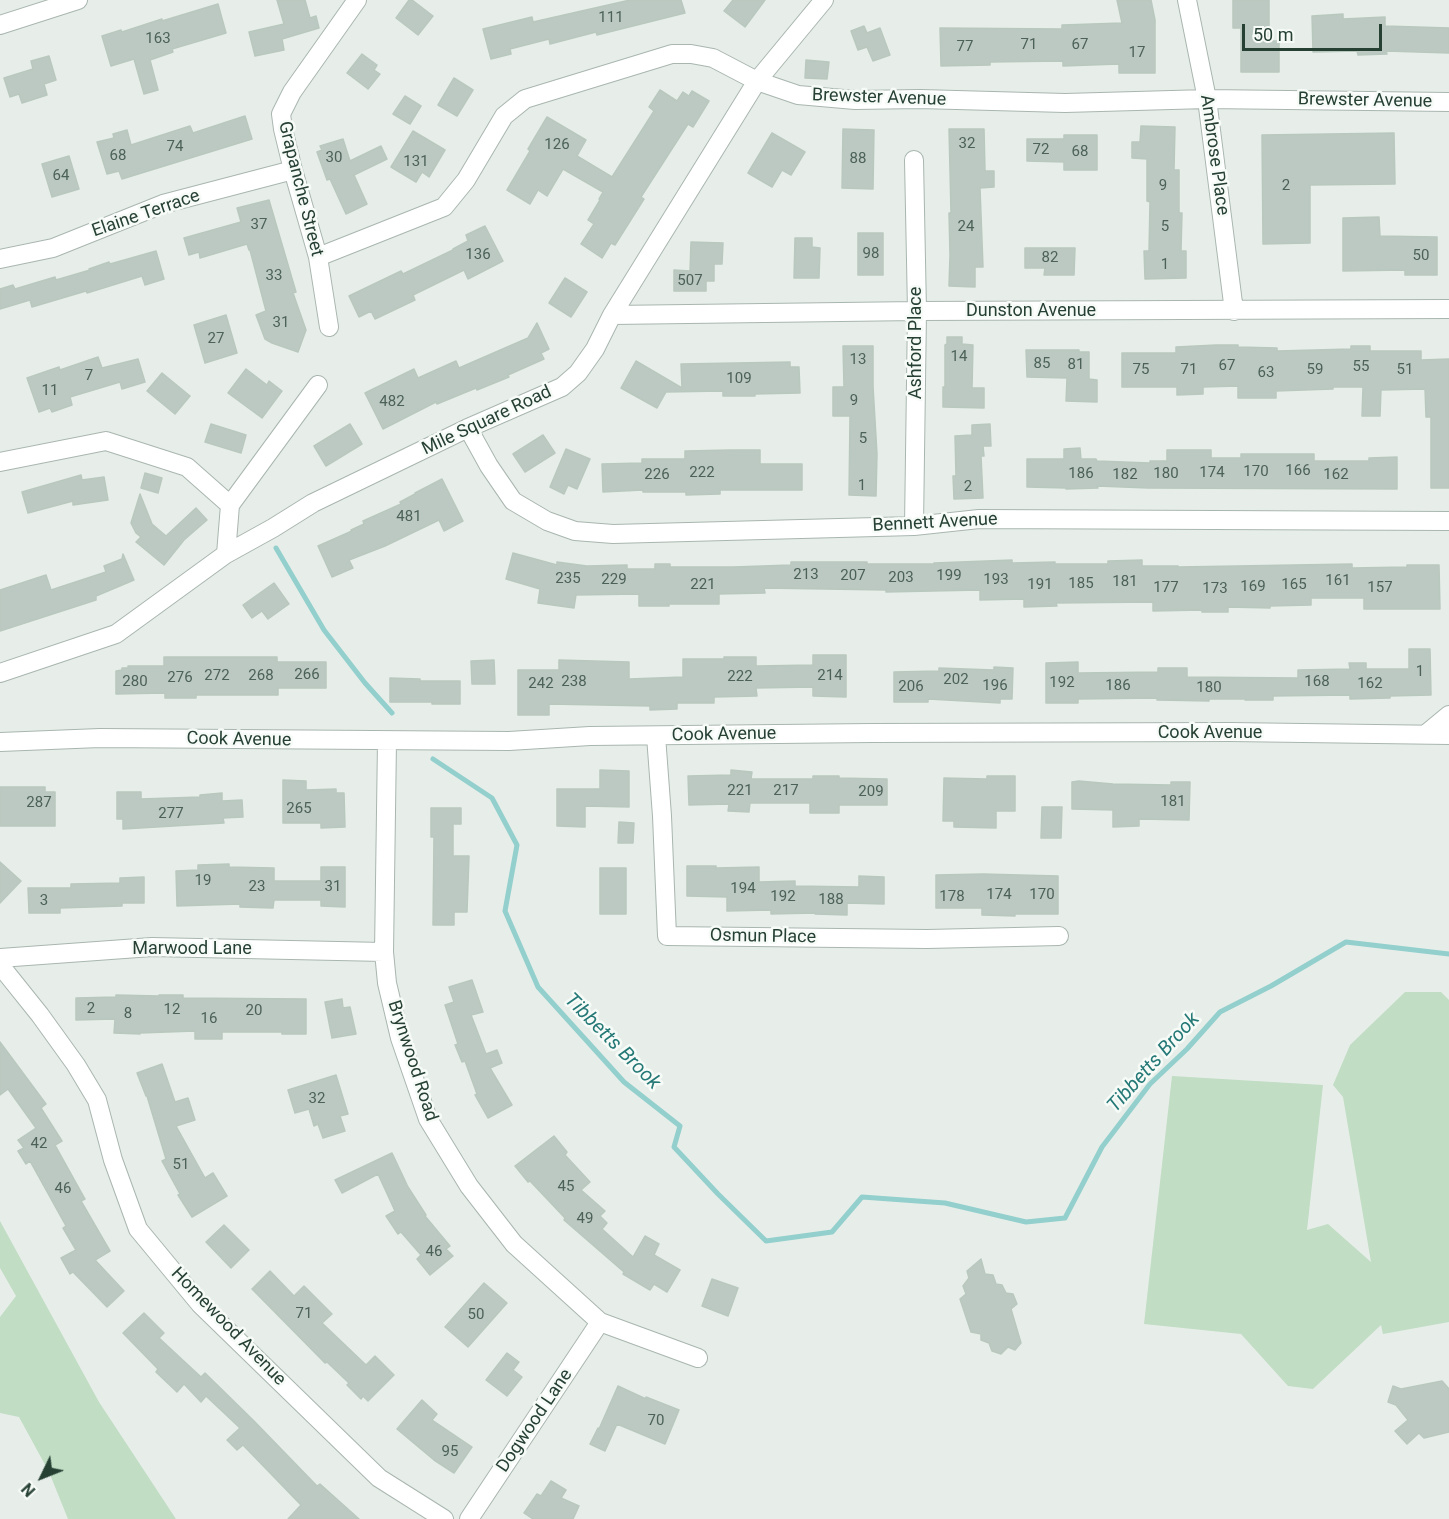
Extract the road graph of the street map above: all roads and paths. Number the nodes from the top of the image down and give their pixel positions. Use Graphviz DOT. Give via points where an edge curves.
graph roads {
  1 [pos="78,0"];
  2 [pos="357,0"];
  3 [pos="824,0"];
  4 [pos="1187,0"];
  5 [pos="0,25"];
  6 [pos="757,81"];
  7 [pos="1207,99"];
  8 [pos="1449,102"];
  9 [pos="914,160"];
  10 [pos="293,170"];
  11 [pos="318,257"];
  12 [pos="0,259"];
  13 [pos="1449,309"];
  14 [pos="1234,310"];
  15 [pos="917,311"];
  16 [pos="612,315"];
  17 [pos="329,327"];
  18 [pos="318,386"];
  19 [pos="468,428"];
  20 [pos="0,462"];
  21 [pos="230,505"];
  22 [pos="1449,520"];
  23 [pos="914,526"];
  24 [pos="226,554"];
  25 [pos="0,673"];
  26 [pos="1449,716"];
  27 [pos="1426,734"];
  28 [pos="1449,735"];
  29 [pos="656,736"];
  30 [pos="387,741"];
  31 [pos="0,742"];
  32 [pos="1059,936"];
  33 [pos="384,951"];
  34 [pos="0,958"];
  35 [pos="0,965"];
  36 [pos="600,1322"];
  37 [pos="698,1358"];
  38 [pos="444,1519"];
  39 [pos="469,1519"];
  1 -- 5 [label="street"];
  2 -- 10 [label="street, Grapanche Street" via="292,92 281,114"];
  3 -- 6 [label="street, Mile Square Road"];
  4 -- 7 [label="street, Ambrose Place"];
  6 -- 7 [label="street, Brewster Avenue" via="798,95 855,100 1065,103"];
  6 -- 11 [label="street, Brewster Avenue" via="713,58 672,54 525,99 504,116 466,180 444,207"];
  6 -- 16 [label="street, Mile Square Road"];
  7 -- 8 [label="street, Brewster Avenue"];
  7 -- 14 [label="street, Ambrose Place"];
  9 -- 15 [label="street, Ashford Place"];
  10 -- 11 [label="street, Grapanche Street"];
  10 -- 12 [label="street, Elaine Terrace" via="163,204 53,248"];
  11 -- 17 [label="street, Grapanche Street"];
  13 -- 14 [label="street, Dunston Avenue"];
  14 -- 15 [label="street, Dunston Avenue"];
  15 -- 16 [label="street, Dunston Avenue"];
  15 -- 23 [label="street, Ashford Place"];
  16 -- 19 [label="street, Mile Square Road" via="595,349 562,387"];
  18 -- 21 [label="street"];
  19 -- 23 [label="street, Bennett Avenue" via="513,501 547,521 575,531 613,534"];
  19 -- 24 [label="street, Mile Square Road" via="313,503"];
  20 -- 21 [label="street" via="106,441 187,467"];
  21 -- 24 [label="street"];
  22 -- 23 [label="street, Bennett Avenue" via="979,519"];
  24 -- 25 [label="street, Mile Square Road" via="116,634"];
  26 -- 27 [label="street"];
  27 -- 28 [label="street, Cook Avenue"];
  27 -- 29 [label="street, Cook Avenue"];
  29 -- 30 [label="street, Cook Avenue"];
  29 -- 32 [label="street, Osmun Place" via="667,936"];
  30 -- 31 [label="street, Cook Avenue" via="100,738"];
  30 -- 33 [label="street, Brynwood Road"];
  33 -- 34 [label="street, Marwood Lane" via="152,948"];
  33 -- 36 [label="street, Brynwood Road" via="400,1038 428,1119 469,1186 514,1244"];
  35 -- 38 [label="street, Homewood Avenue" via="76,1065 97,1100 138,1229 200,1304 379,1478"];
  36 -- 37 [label="street, Brynwood Road"];
  36 -- 39 [label="street, Dogwood Lane"];
}
